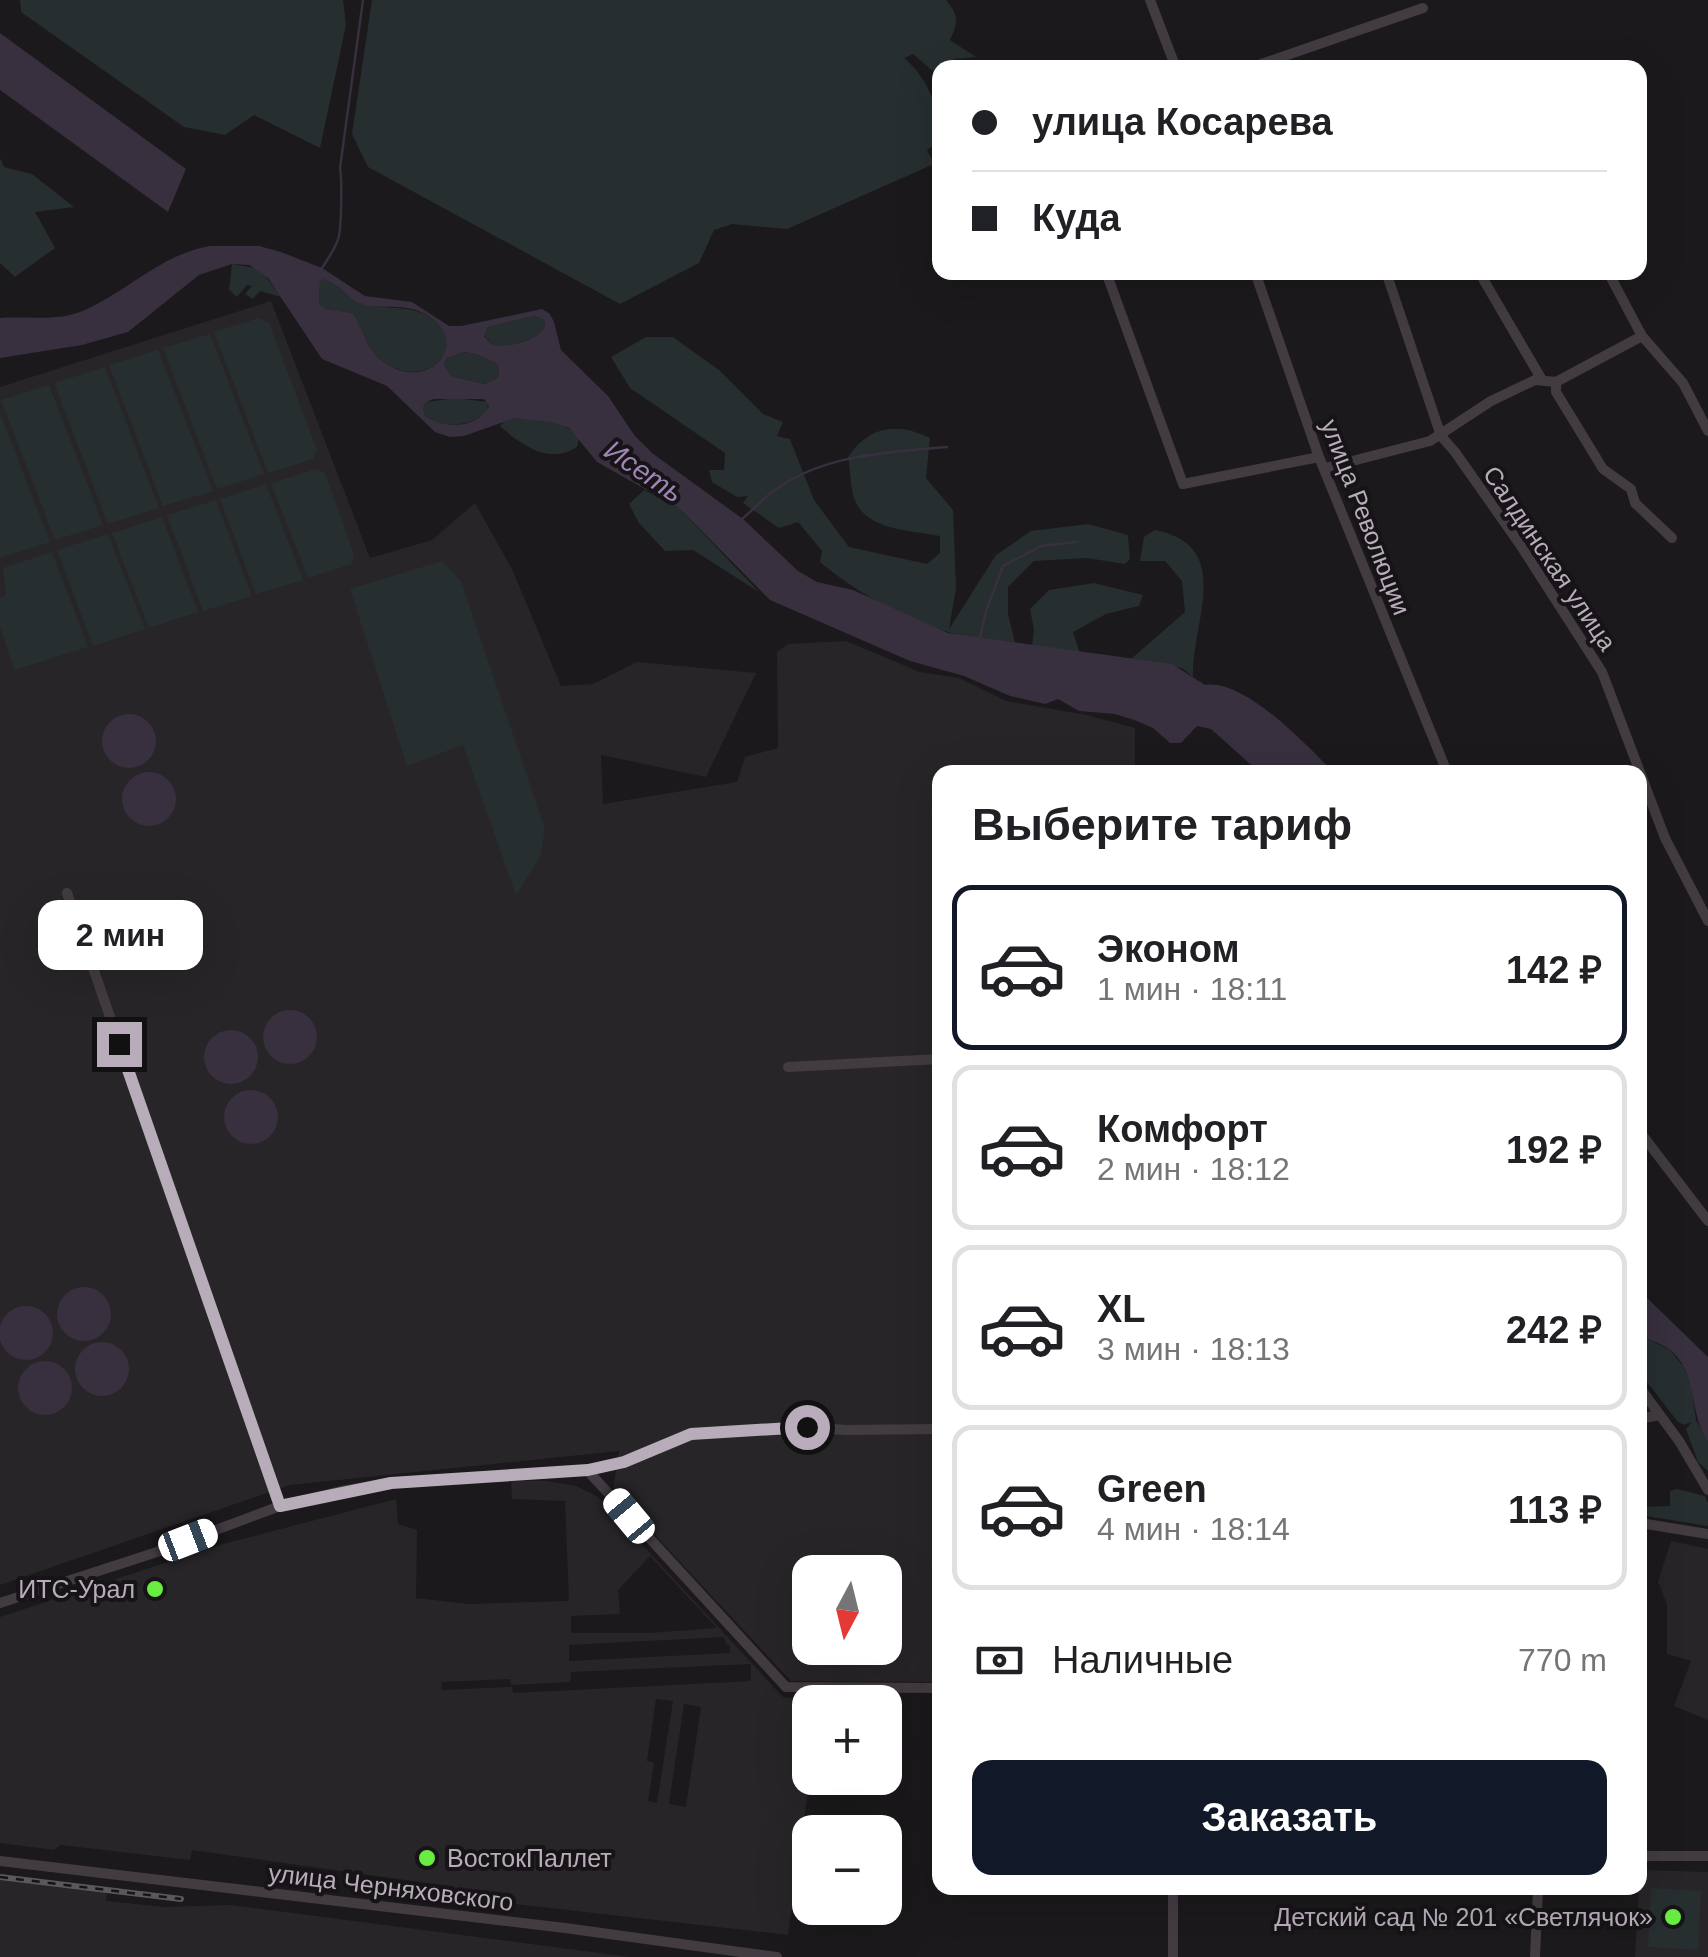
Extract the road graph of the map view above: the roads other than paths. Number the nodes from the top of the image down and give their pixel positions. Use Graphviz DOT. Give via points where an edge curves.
graph roads {
  1 [pos="1150,0"];
  2 [pos="1423,8"];
  3 [pos="1173,60"];
  4 [pos="1273,60"];
  5 [pos="1110,280"];
  6 [pos="1258,280"];
  7 [pos="1389,280"];
  8 [pos="1483,280"];
  9 [pos="1612,280"];
  10 [pos="1642,336"];
  11 [pos="1542,380"];
  12 [pos="1556,382"];
  13 [pos="1708,431"];
  14 [pos="1440,436"];
  15 [pos="1322,462"];
  16 [pos="1672,538"];
  17 [pos="1444,765"];
  18 [pos="1637,765"];
  19 [pos="1647,791"];
  20 [pos="67,893"];
  21 [pos="1708,921"];
  22 [pos="932,1058"];
  23 [pos="788,1066"];
  24 [pos="1647,1141"];
  25 [pos="1708,1221"];
  26 [pos="1647,1397"];
  27 [pos="1660,1414"];
  28 [pos="1647,1417"];
  29 [pos="932,1429"];
  30 [pos="588,1470"];
  31 [pos="1708,1490"];
  32 [pos="280,1506"];
  33 [pos="1647,1524"];
  34 [pos="1708,1534"];
  35 [pos="0,1604"];
  36 [pos="932,1688"];
  37 [pos="1647,1856"];
  38 [pos="1708,1856"];
  39 [pos="0,1861"];
  40 [pos="1172,1895"];
  41 [pos="1538,1895"];
  42 [pos="777,1957"];
  43 [pos="1174,1957"];
  44 [pos="1535,1957"];
  1 -- 3 [label="street"];
  2 -- 4 [label="street"];
  5 -- 15 [label="street" via="1183,484"];
  6 -- 15 [label="street, улица Революции"];
  7 -- 14 [label="street, Салдинская улица"];
  8 -- 11 [label="street"];
  9 -- 10 [label="street"];
  10 -- 12 [label="street"];
  10 -- 13 [label="street" via="1683,383"];
  11 -- 12 [label="street"];
  11 -- 14 [label="street" via="1491,400"];
  12 -- 16 [label="street" via="1603,469 1630,488 1635,502"];
  14 -- 15 [label="street"];
  14 -- 18 [label="street, Салдинская улица" via="1520,543 1602,672"];
  15 -- 17 [label="street, улица Революции"];
  19 -- 21 [label="street, Салдинская улица"];
  20 -- 32 [label="street"];
  22 -- 23 [label="street"];
  24 -- 25 [label="street"];
  26 -- 27 [label="street"];
  27 -- 28 [label="street"];
  27 -- 31 [label="street"];
  29 -- 30 [label="street" via="809,1426 691,1434"];
  30 -- 32 [label="street" via="391,1483"];
  30 -- 36 [label="street" via="786,1687"];
  32 -- 35 [label="street"];
  33 -- 34 [label="street"];
  37 -- 38 [label="street"];
  39 -- 42 [label="street, улица Черняховского"];
  40 -- 43 [label="street"];
  41 -- 44 [label="street"];
}
